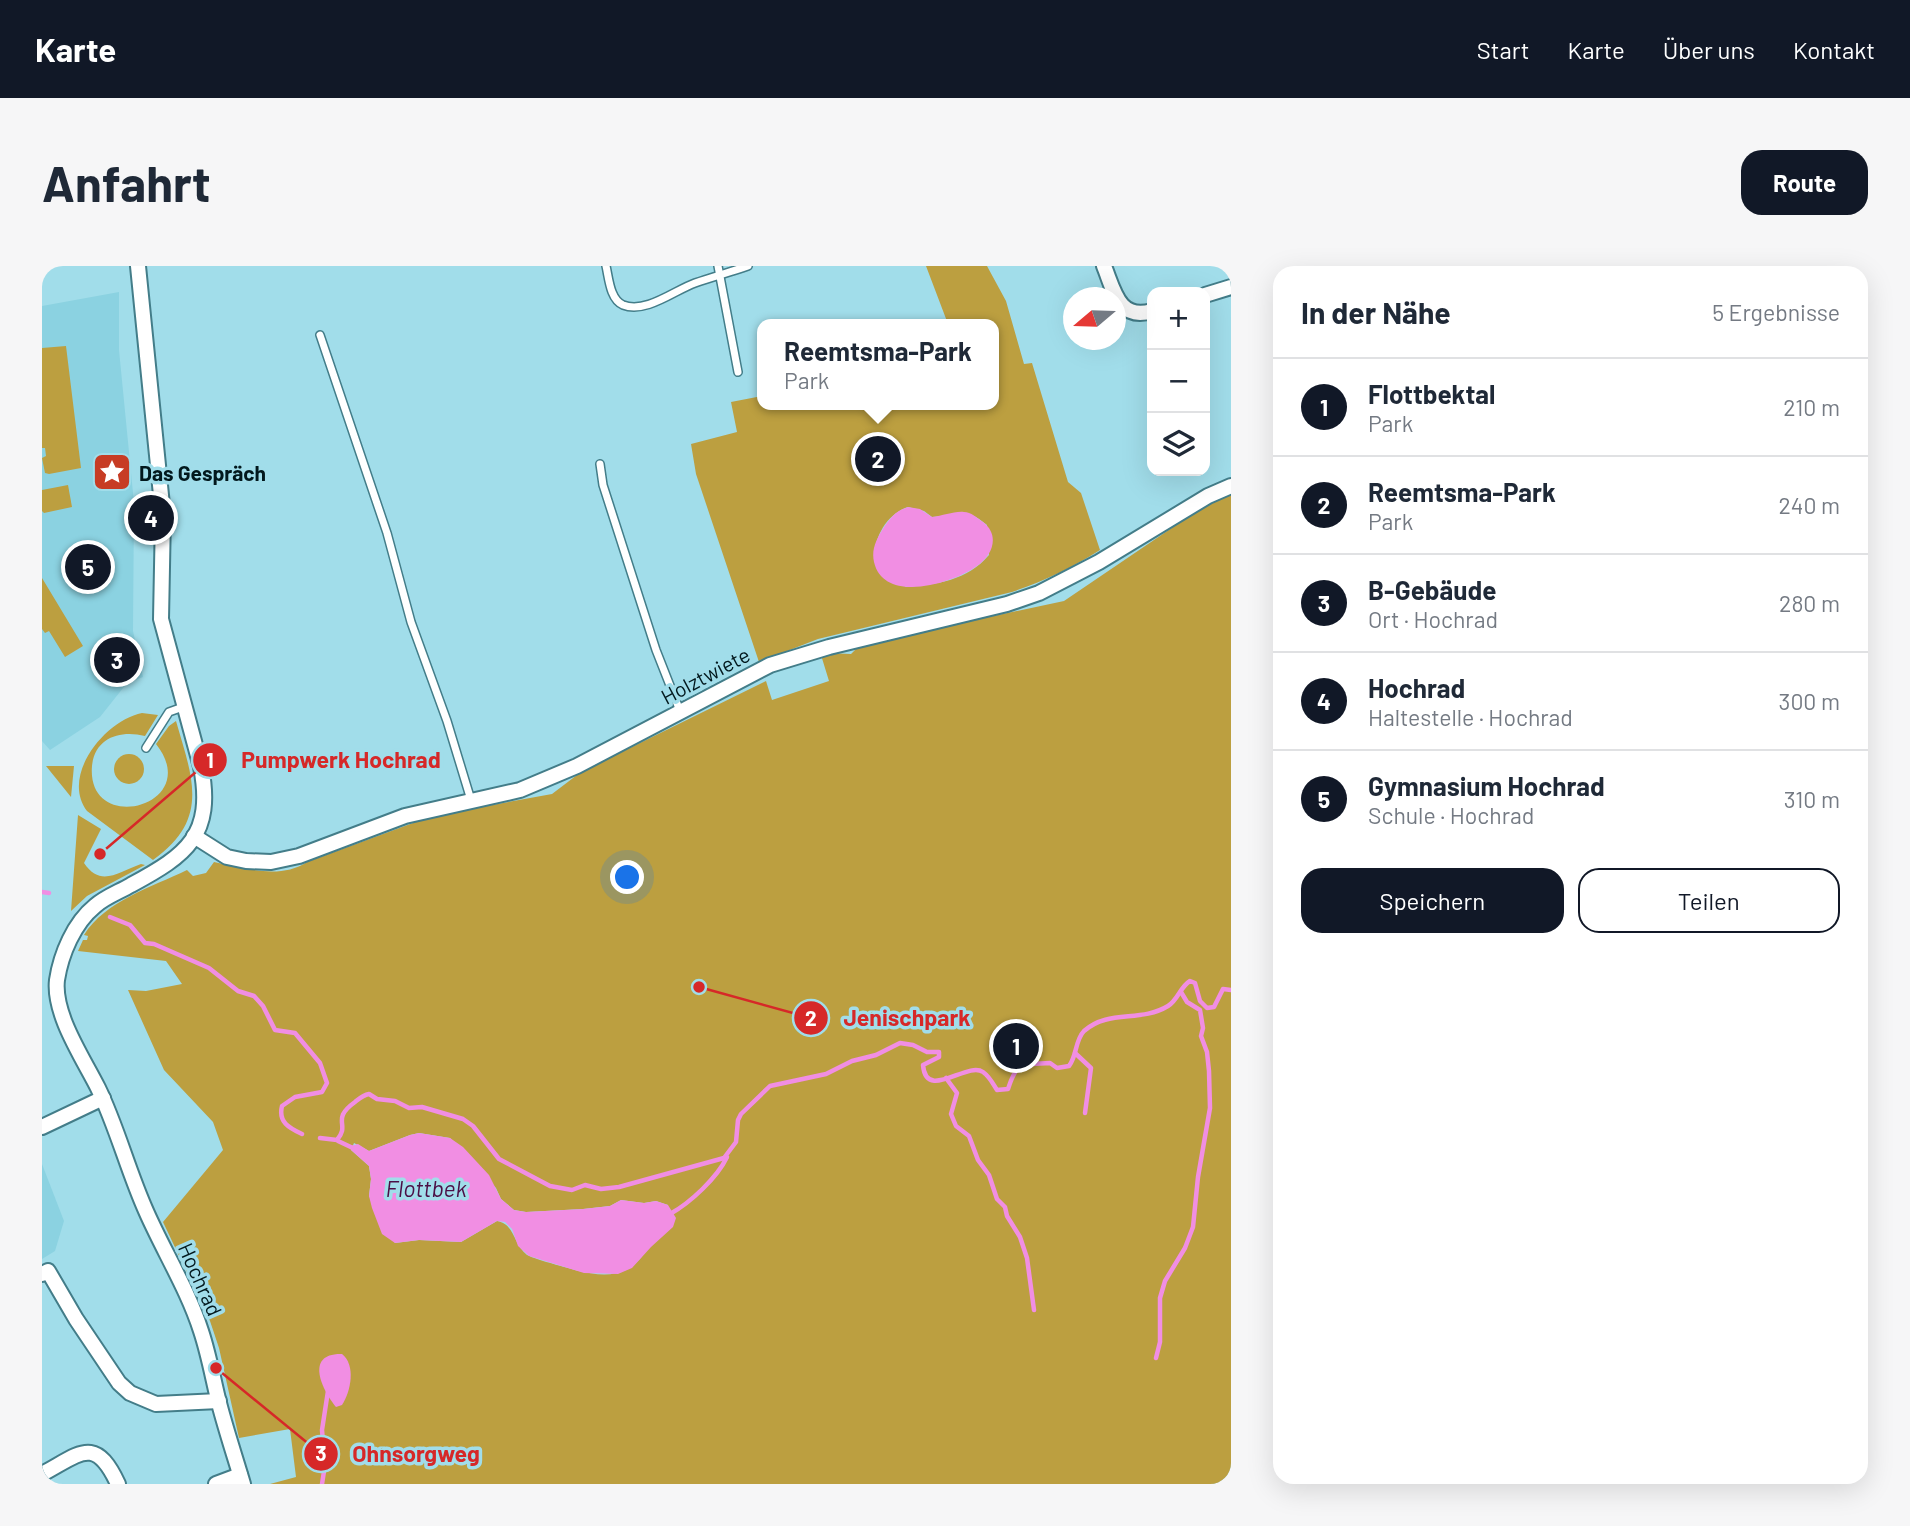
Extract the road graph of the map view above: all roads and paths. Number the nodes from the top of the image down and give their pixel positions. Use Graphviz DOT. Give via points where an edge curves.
graph roads {
  1 [pos="138,266"];
  2 [pos="606,266"];
  3 [pos="718,266"];
  4 [pos="748,266"];
  5 [pos="1104,266"];
  6 [pos="720,275"];
  7 [pos="1231,287"];
  8 [pos="1210,293"];
  9 [pos="1147,313"];
  10 [pos="320,335"];
  11 [pos="738,372"];
  12 [pos="600,464"];
  13 [pos="1231,486"];
  14 [pos="183,707"];
  15 [pos="681,712"];
  16 [pos="146,748"];
  17 [pos="471,800"];
  18 [pos="194,836"];
  19 [pos="103,1098"];
  20 [pos="42,1127"];
  21 [pos="45,1272"];
  22 [pos="219,1401"];
  23 [pos="42,1474"];
  24 [pos="242,1480"];
  25 [pos="118,1484"];
  26 [pos="216,1484"];
  1 -- 14 [label="street, Hochrad" via="163,515 161,619"];
  2 -- 6 [label="lane" via="615,298 632,306"];
  3 -- 6 [label="lane"];
  4 -- 6 [label="lane"];
  5 -- 9 [label="street" via="1125,310"];
  6 -- 11 [label="lane"];
  7 -- 8 [label="street"];
  10 -- 17 [label="lane"];
  12 -- 15 [label="lane" via="656,650"];
  13 -- 15 [label="street, Holztwiete" via="1039,593 770,665"];
  14 -- 16 [label="lane" via="169,712"];
  14 -- 18 [label="street, Hochrad" via="204,785 204,810"];
  15 -- 17 [label="street, Holztwiete" via="539,783"];
  17 -- 18 [label="street, Holztwiete" via="405,816 271,862 227,857"];
  18 -- 19 [label="street, Hochrad" via="170,863 104,899 84,916 62,961 57,990 61,1013"];
  19 -- 20 [label="street"];
  19 -- 22 [label="street, Hochrad" via="135,1185 201,1328"];
  21 -- 22 [label="street" via="118,1383 130,1393 156,1404"];
  22 -- 24 [label="street, Hochrad"];
  23 -- 25 [label="street" via="85,1452 95,1453 109,1465"];
  24 -- 26 [label="street"];
}
